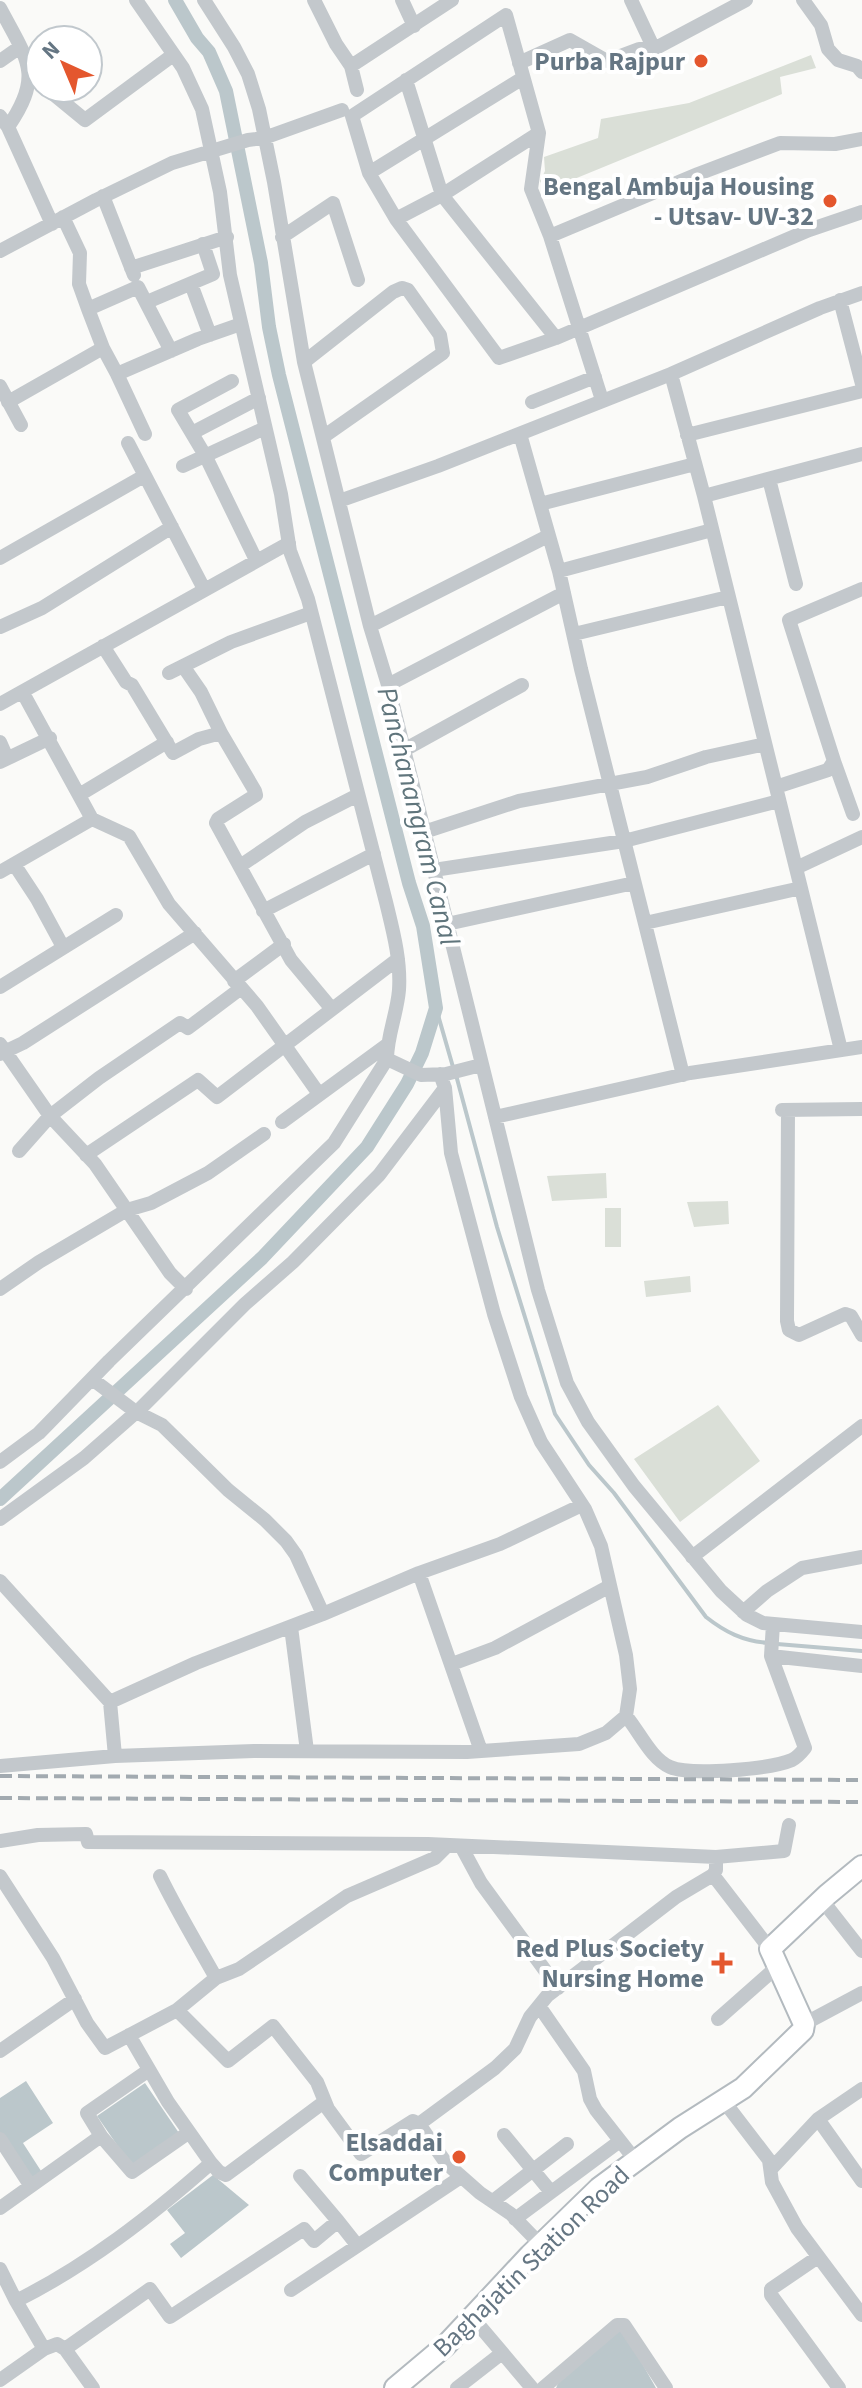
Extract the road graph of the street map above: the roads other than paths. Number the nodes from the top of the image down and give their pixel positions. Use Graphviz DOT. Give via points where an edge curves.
graph roads {
  1 [pos="136,0"];
  2 [pos="204,0"];
  3 [pos="314,0"];
  4 [pos="402,0"];
  5 [pos="452,0"];
  6 [pos="631,0"];
  7 [pos="746,0"];
  8 [pos="803,0"];
  9 [pos="0,8"];
  10 [pos="414,26"];
  11 [pos="20,47"];
  12 [pos="654,49"];
  13 [pos="24,55"];
  14 [pos="173,55"];
  15 [pos="0,61"];
  16 [pos="519,63"];
  17 [pos="351,66"];
  18 [pos="862,72"];
  19 [pos="523,78"];
  20 [pos="406,80"];
  21 [pos="357,90"];
  22 [pos="24,104"];
  23 [pos="66,104"];
  24 [pos="342,110"];
  25 [pos="4,122"];
  26 [pos="539,133"];
  27 [pos="264,138"];
  28 [pos="862,139"];
  29 [pos="423,140"];
  30 [pos="217,149"];
  31 [pos="369,173"];
  32 [pos="442,195"];
  33 [pos="103,196"];
  34 [pos="862,212"];
  35 [pos="396,219"];
  36 [pos="57,221"];
  37 [pos="550,236"];
  38 [pos="227,237"];
  39 [pos="282,237"];
  40 [pos="203,244"];
  41 [pos="0,251"];
  42 [pos="131,268"];
  43 [pos="358,280"];
  44 [pos="191,284"];
  45 [pos="138,287"];
  46 [pos="862,293"];
  47 [pos="840,300"];
  48 [pos="147,302"];
  49 [pos="88,309"];
  50 [pos="241,324"];
  51 [pos="579,328"];
  52 [pos="210,335"];
  53 [pos="556,338"];
  54 [pos="103,348"];
  55 [pos="171,351"];
  56 [pos="304,362"];
  57 [pos="117,374"];
  58 [pos="671,374"];
  59 [pos="595,377"];
  60 [pos="232,381"];
  61 [pos="862,384"];
  62 [pos="0,386"];
  63 [pos="862,391"];
  64 [pos="259,398"];
  65 [pos="602,400"];
  66 [pos="8,402"];
  67 [pos="532,402"];
  68 [pos="21,425"];
  69 [pos="265,428"];
  70 [pos="192,433"];
  71 [pos="145,434"];
  72 [pos="520,434"];
  73 [pos="687,435"];
  74 [pos="323,437"];
  75 [pos="128,443"];
  76 [pos="862,454"];
  77 [pos="206,457"];
  78 [pos="695,464"];
  79 [pos="183,466"];
  80 [pos="144,476"];
  81 [pos="769,479"];
  82 [pos="704,496"];
  83 [pos="339,501"];
  84 [pos="540,504"];
  85 [pos="172,527"];
  86 [pos="712,530"];
  87 [pos="548,536"];
  88 [pos="289,543"];
  89 [pos="0,558"];
  90 [pos="256,560"];
  91 [pos="559,571"];
  92 [pos="796,584"];
  93 [pos="204,589"];
  94 [pos="862,589"];
  95 [pos="564,593"];
  96 [pos="728,597"];
  97 [pos="311,613"];
  98 [pos="370,626"];
  99 [pos="0,627"];
  100 [pos="574,634"];
  101 [pos="103,646"];
  102 [pos="183,666"];
  103 [pos="169,673"];
  104 [pos="388,685"];
  105 [pos="522,685"];
  106 [pos="23,693"];
  107 [pos="0,704"];
  108 [pos="221,733"];
  109 [pos="50,738"];
  110 [pos="0,742"];
  111 [pos="167,742"];
  112 [pos="765,744"];
  113 [pos="404,750"];
  114 [pos="3,760"];
  115 [pos="834,761"];
  116 [pos="610,784"];
  117 [pos="778,794"];
  118 [pos="79,795"];
  119 [pos="358,795"];
  120 [pos="853,814"];
  121 [pos="92,819"];
  122 [pos="424,832"];
  123 [pos="862,837"];
  124 [pos="624,841"];
  125 [pos="374,854"];
  126 [pos="14,864"];
  127 [pos="240,866"];
  128 [pos="796,868"];
  129 [pos="434,870"];
  130 [pos="0,872"];
  131 [pos="634,883"];
  132 [pos="801,888"];
  133 [pos="263,911"];
  134 [pos="116,915"];
  135 [pos="645,923"];
  136 [pos="447,924"];
  137 [pos="195,933"];
  138 [pos="284,944"];
  139 [pos="63,947"];
  140 [pos="398,959"];
  141 [pos="237,985"];
  142 [pos="0,987"];
  143 [pos="331,1008"];
  144 [pos="284,1044"];
  145 [pos="862,1047"];
  146 [pos="1,1050"];
  147 [pos="841,1050"];
  148 [pos="390,1056"];
  149 [pos="475,1067"];
  150 [pos="683,1075"];
  151 [pos="443,1078"];
  152 [pos="319,1094"];
  153 [pos="862,1109"];
  154 [pos="50,1116"];
  155 [pos="495,1117"];
  156 [pos="282,1122"];
  157 [pos="264,1134"];
  158 [pos="19,1151"];
  159 [pos="86,1155"];
  160 [pos="127,1210"];
  161 [pos="0,1289"];
  162 [pos="186,1289"];
  163 [pos="862,1335"];
  164 [pos="92,1379"];
  165 [pos="136,1412"];
  166 [pos="862,1426"];
  167 [pos="0,1462"];
  168 [pos="582,1505"];
  169 [pos="0,1519"];
  170 [pos="692,1557"];
  171 [pos="862,1557"];
  172 [pos="419,1573"];
  173 [pos="0,1581"];
  174 [pos="610,1586"];
  175 [pos="743,1612"];
  176 [pos="323,1614"];
  177 [pos="291,1627"];
  178 [pos="773,1628"];
  179 [pos="862,1632"];
  180 [pos="771,1656"];
  181 [pos="452,1664"];
  182 [pos="862,1666"];
  183 [pos="110,1702"];
  184 [pos="630,1720"];
  185 [pos="307,1751"];
  186 [pos="481,1751"];
  187 [pos="115,1756"];
  188 [pos="0,1766"];
  189 [pos="789,1825"];
  190 [pos="0,1841"];
  191 [pos="454,1846"];
  192 [pos="716,1857"];
  193 [pos="862,1866"];
  194 [pos="713,1875"];
  195 [pos="0,1876"];
  196 [pos="160,1876"];
  197 [pos="822,1900"];
  198 [pos="862,1951"];
  199 [pos="774,1958"];
  200 [pos="216,1978"];
  201 [pos="558,1988"];
  202 [pos="862,1993"];
  203 [pos="75,1999"];
  204 [pos="539,2006"];
  205 [pos="177,2010"];
  206 [pos="718,2019"];
  207 [pos="804,2024"];
  208 [pos="129,2035"];
  209 [pos="0,2051"];
  210 [pos="149,2070"];
  211 [pos="862,2089"];
  212 [pos="723,2100"];
  213 [pos="324,2102"];
  214 [pos="818,2119"];
  215 [pos="419,2124"];
  216 [pos="188,2133"];
  217 [pos="504,2135"];
  218 [pos="101,2136"];
  219 [pos="0,2139"];
  220 [pos="620,2141"];
  221 [pos="567,2144"];
  222 [pos="636,2161"];
  223 [pos="211,2163"];
  224 [pos="772,2168"];
  225 [pos="532,2171"];
  226 [pos="300,2176"];
  227 [pos="461,2177"];
  228 [pos="862,2181"];
  229 [pos="30,2185"];
  230 [pos="551,2192"];
  231 [pos="493,2201"];
  232 [pos="0,2208"];
  233 [pos="515,2219"];
  234 [pos="338,2221"];
  235 [pos="357,2245"];
  236 [pos="541,2245"];
  237 [pos="818,2257"];
  238 [pos="0,2269"];
  239 [pos="291,2290"];
  240 [pos="16,2301"];
  241 [pos="862,2315"];
  242 [pos="472,2317"];
  243 [pos="44,2349"];
  244 [pos="65,2349"];
  245 [pos="502,2353"];
  246 [pos="0,2380"];
  247 [pos="93,2388"];
  248 [pos="395,2388"];
  249 [pos="457,2388"];
  250 [pos="532,2388"];
  251 [pos="543,2388"];
  252 [pos="666,2388"];
  253 [pos="839,2388"];
  1 -- 14 [label="street"];
  2 -- 27 [label="street" via="248,74"];
  3 -- 17 [label="street"];
  4 -- 10 [label="street"];
  5 -- 10 [label="street"];
  6 -- 12 [label="street"];
  7 -- 12 [label="street"];
  8 -- 18 [label="street" via="821,25 828,49"];
  9 -- 11 [label="street"];
  10 -- 17 [label="street"];
  11 -- 13 [label="street"];
  11 -- 15 [label="street"];
  12 -- 16 [label="street" via="607,61 570,40"];
  14 -- 23 [label="street" via="85,120"];
  14 -- 30 [label="street"];
  16 -- 19 [label="street"];
  16 -- 20 [label="street" via="506,15"];
  17 -- 21 [label="street"];
  19 -- 26 [label="street"];
  19 -- 29 [label="street"];
  20 -- 29 [label="street"];
  20 -- 31 [label="street" via="352,116"];
  22 -- 25 [label="street"];
  24 -- 27 [label="street"];
  25 -- 36 [label="street"];
  26 -- 32 [label="street"];
  26 -- 37 [label="street" via="531,189"];
  27 -- 30 [label="street"];
  27 -- 39 [label="street"];
  28 -- 37 [label="street" via="780,143"];
  29 -- 31 [label="street"];
  29 -- 32 [label="street"];
  30 -- 33 [label="street" via="172,163"];
  30 -- 38 [label="street"];
  31 -- 35 [label="street"];
  32 -- 35 [label="street"];
  32 -- 53 [label="street"];
  33 -- 36 [label="street"];
  33 -- 42 [label="street"];
  34 -- 51 [label="street"];
  35 -- 53 [label="street" via="499,358"];
  36 -- 41 [label="street"];
  36 -- 49 [label="street" via="80,253 79,284"];
  37 -- 51 [label="street"];
  38 -- 40 [label="street"];
  38 -- 50 [label="street"];
  39 -- 43 [label="street" via="333,203"];
  39 -- 56 [label="street"];
  40 -- 42 [label="street"];
  40 -- 44 [label="street" via="213,274"];
  42 -- 45 [label="street"];
  44 -- 48 [label="street"];
  44 -- 52 [label="street"];
  45 -- 48 [label="street"];
  45 -- 49 [label="street"];
  46 -- 47 [label="street"];
  47 -- 58 [label="street"];
  47 -- 61 [label="street"];
  48 -- 55 [label="street"];
  49 -- 54 [label="street"];
  50 -- 52 [label="street"];
  50 -- 64 [label="street"];
  51 -- 53 [label="street"];
  51 -- 59 [label="street"];
  52 -- 55 [label="street"];
  54 -- 57 [label="street"];
  54 -- 66 [label="street"];
  55 -- 57 [label="street"];
  56 -- 74 [label="street"];
  56 -- 74 [label="street" via="402,288 440,335 443,353"];
  57 -- 71 [label="street"];
  58 -- 65 [label="street"];
  58 -- 73 [label="street"];
  59 -- 65 [label="street"];
  59 -- 67 [label="street"];
  60 -- 70 [label="street" via="178,410"];
  62 -- 66 [label="street"];
  63 -- 73 [label="street"];
  64 -- 69 [label="street"];
  64 -- 70 [label="street"];
  65 -- 72 [label="street"];
  66 -- 68 [label="street"];
  69 -- 77 [label="street"];
  69 -- 88 [label="street"];
  70 -- 77 [label="street"];
  72 -- 83 [label="street"];
  72 -- 84 [label="street"];
  73 -- 78 [label="street"];
  74 -- 83 [label="street"];
  75 -- 80 [label="street"];
  76 -- 81 [label="street"];
  77 -- 79 [label="street"];
  77 -- 90 [label="street"];
  78 -- 82 [label="street"];
  78 -- 84 [label="street"];
  80 -- 85 [label="street"];
  80 -- 89 [label="street"];
  81 -- 82 [label="street"];
  81 -- 92 [label="street"];
  82 -- 86 [label="street"];
  83 -- 98 [label="street"];
  84 -- 87 [label="street"];
  85 -- 93 [label="street"];
  85 -- 99 [label="street" via="42,608"];
  86 -- 91 [label="street"];
  86 -- 96 [label="street"];
  87 -- 91 [label="street"];
  87 -- 98 [label="street"];
  88 -- 90 [label="street"];
  88 -- 97 [label="street"];
  90 -- 93 [label="street"];
  91 -- 95 [label="street"];
  93 -- 101 [label="street"];
  94 -- 115 [label="street" via="789,620"];
  95 -- 100 [label="street"];
  95 -- 104 [label="street"];
  96 -- 100 [label="street"];
  96 -- 112 [label="street"];
  97 -- 102 [label="street"];
  97 -- 119 [label="street"];
  98 -- 104 [label="street"];
  100 -- 116 [label="street"];
  101 -- 106 [label="street"];
  101 -- 111 [label="street"];
  102 -- 103 [label="street"];
  102 -- 108 [label="street"];
  104 -- 113 [label="street"];
  105 -- 113 [label="street"];
  106 -- 107 [label="street"];
  106 -- 109 [label="street"];
  108 -- 111 [label="street" via="173,753"];
  108 -- 127 [label="street" via="256,795 216,821"];
  109 -- 114 [label="street"];
  109 -- 118 [label="street"];
  110 -- 114 [label="street"];
  111 -- 118 [label="street"];
  112 -- 116 [label="street"];
  112 -- 117 [label="street"];
  113 -- 122 [label="street"];
  115 -- 117 [label="street" via="828,770"];
  115 -- 120 [label="street"];
  116 -- 122 [label="street" via="519,801"];
  116 -- 124 [label="street"];
  117 -- 124 [label="street"];
  117 -- 128 [label="street"];
  118 -- 121 [label="street"];
  119 -- 125 [label="street"];
  119 -- 127 [label="street" via="305,822"];
  121 -- 126 [label="street"];
  121 -- 137 [label="street" via="129,836 163,894"];
  122 -- 129 [label="street"];
  123 -- 128 [label="street"];
  124 -- 129 [label="street"];
  124 -- 131 [label="street"];
  125 -- 133 [label="street"];
  125 -- 140 [label="street"];
  126 -- 130 [label="street"];
  126 -- 139 [label="street"];
  127 -- 133 [label="street"];
  128 -- 132 [label="street"];
  129 -- 136 [label="street"];
  131 -- 135 [label="street"];
  131 -- 136 [label="street"];
  132 -- 135 [label="street"];
  132 -- 147 [label="street"];
  133 -- 138 [label="street"];
  134 -- 139 [label="street"];
  135 -- 150 [label="street"];
  136 -- 149 [label="street"];
  137 -- 141 [label="street"];
  137 -- 146 [label="street" via="23,1043"];
  138 -- 141 [label="street"];
  138 -- 143 [label="street"];
  139 -- 142 [label="street"];
  140 -- 143 [label="street"];
  140 -- 148 [label="street"];
  141 -- 144 [label="street"];
  141 -- 154 [label="street" via="188,1028 180,1023"];
  143 -- 144 [label="street"];
  144 -- 152 [label="street"];
  144 -- 159 [label="street" via="217,1097 198,1080"];
  145 -- 147 [label="street"];
  146 -- 154 [label="street"];
  147 -- 150 [label="street"];
  148 -- 151 [label="street" via="421,1075"];
  148 -- 152 [label="street"];
  148 -- 162 [label="street" via="334,1143"];
  149 -- 151 [label="street"];
  149 -- 155 [label="street"];
  150 -- 155 [label="street"];
  151 -- 165 [label="street" via="379,1175"];
  151 -- 168 [label="street" via="451,1153 516,1383 541,1442"];
  152 -- 156 [label="street"];
  153 -- 163 [label="street" via="784,1110 789,1330 799,1335 845,1314"];
  154 -- 158 [label="street"];
  154 -- 159 [label="street"];
  155 -- 170 [label="street" via="567,1383 625,1474"];
  157 -- 160 [label="street" via="208,1173"];
  159 -- 160 [label="street"];
  160 -- 161 [label="street"];
  160 -- 162 [label="street"];
  162 -- 164 [label="street"];
  164 -- 165 [label="street"];
  164 -- 167 [label="street" via="39,1433"];
  165 -- 169 [label="street"];
  165 -- 176 [label="street" via="162,1425 286,1541"];
  166 -- 170 [label="street"];
  168 -- 172 [label="street" via="500,1544"];
  168 -- 174 [label="street" via="601,1546"];
  170 -- 175 [label="street"];
  171 -- 175 [label="street" via="802,1568"];
  172 -- 176 [label="street"];
  172 -- 181 [label="street"];
  173 -- 183 [label="street"];
  174 -- 181 [label="street" via="495,1648"];
  174 -- 184 [label="street" via="629,1678"];
  175 -- 178 [label="street"];
  176 -- 177 [label="street"];
  177 -- 183 [label="street"];
  177 -- 185 [label="street"];
  178 -- 179 [label="street"];
  178 -- 180 [label="street"];
  180 -- 182 [label="street"];
  180 -- 184 [label="street" via="805,1748 796,1759 733,1770 680,1769 661,1761"];
  181 -- 186 [label="street"];
  183 -- 187 [label="street"];
  184 -- 186 [label="street" via="579,1744"];
  185 -- 186 [label="street"];
  185 -- 187 [label="street"];
  187 -- 188 [label="street"];
  189 -- 192 [label="street" via="784,1851"];
  190 -- 191 [label="street" via="86,1834 88,1842"];
  191 -- 192 [label="street"];
  191 -- 200 [label="street" via="347,1896 239,1969"];
  191 -- 201 [label="street"];
  192 -- 194 [label="street"];
  193 -- 197 [label="street"];
  194 -- 199 [label="street"];
  194 -- 201 [label="street" via="676,1897"];
  195 -- 203 [label="street"];
  196 -- 200 [label="street"];
  197 -- 198 [label="street"];
  197 -- 199 [label="street"];
  199 -- 206 [label="street"];
  199 -- 207 [label="street"];
  200 -- 205 [label="street"];
  201 -- 204 [label="street"];
  202 -- 207 [label="street"];
  203 -- 208 [label="street" via="105,2048"];
  203 -- 209 [label="street"];
  204 -- 215 [label="street" via="515,2049"];
  204 -- 220 [label="street" via="584,2071 590,2099"];
  205 -- 208 [label="street"];
  205 -- 213 [label="street" via="228,2061 273,2026 317,2082"];
  207 -- 212 [label="street, Baghajatin Station Road" via="743,2088"];
  208 -- 210 [label="street"];
  210 -- 216 [label="street"];
  210 -- 218 [label="street" via="87,2113"];
  211 -- 214 [label="street"];
  212 -- 222 [label="street, Baghajatin Station Road"];
  212 -- 224 [label="street"];
  213 -- 215 [label="street" via="361,2154 402,2126"];
  213 -- 223 [label="street" via="226,2175"];
  214 -- 224 [label="street"];
  214 -- 228 [label="street"];
  215 -- 227 [label="street"];
  216 -- 218 [label="street" via="132,2172"];
  216 -- 223 [label="street"];
  217 -- 225 [label="street"];
  218 -- 229 [label="street"];
  219 -- 229 [label="street"];
  220 -- 222 [label="street"];
  220 -- 230 [label="street"];
  221 -- 225 [label="street"];
  222 -- 236 [label="street, Baghajatin Station Road" via="599,2188"];
  223 -- 240 [label="street" via="121,2238"];
  224 -- 237 [label="street" via="772,2182"];
  225 -- 230 [label="street"];
  225 -- 231 [label="street"];
  226 -- 234 [label="street"];
  227 -- 231 [label="street"];
  227 -- 235 [label="street"];
  229 -- 232 [label="street"];
  230 -- 233 [label="street"];
  231 -- 233 [label="street"];
  233 -- 236 [label="street"];
  234 -- 235 [label="street"];
  234 -- 244 [label="street" via="314,2241 304,2229 170,2317 150,2289"];
  235 -- 239 [label="street"];
  236 -- 242 [label="street, Baghajatin Station Road"];
  237 -- 241 [label="street"];
  237 -- 253 [label="street" via="771,2289 771,2295"];
  238 -- 240 [label="street"];
  240 -- 243 [label="street"];
  242 -- 245 [label="street"];
  242 -- 248 [label="street, Baghajatin Station Road"];
  243 -- 244 [label="street" via="57,2344"];
  243 -- 246 [label="street"];
  244 -- 247 [label="street"];
  245 -- 249 [label="street"];
  245 -- 250 [label="street"];
  251 -- 252 [label="street" via="617,2325 624,2325"];
}
